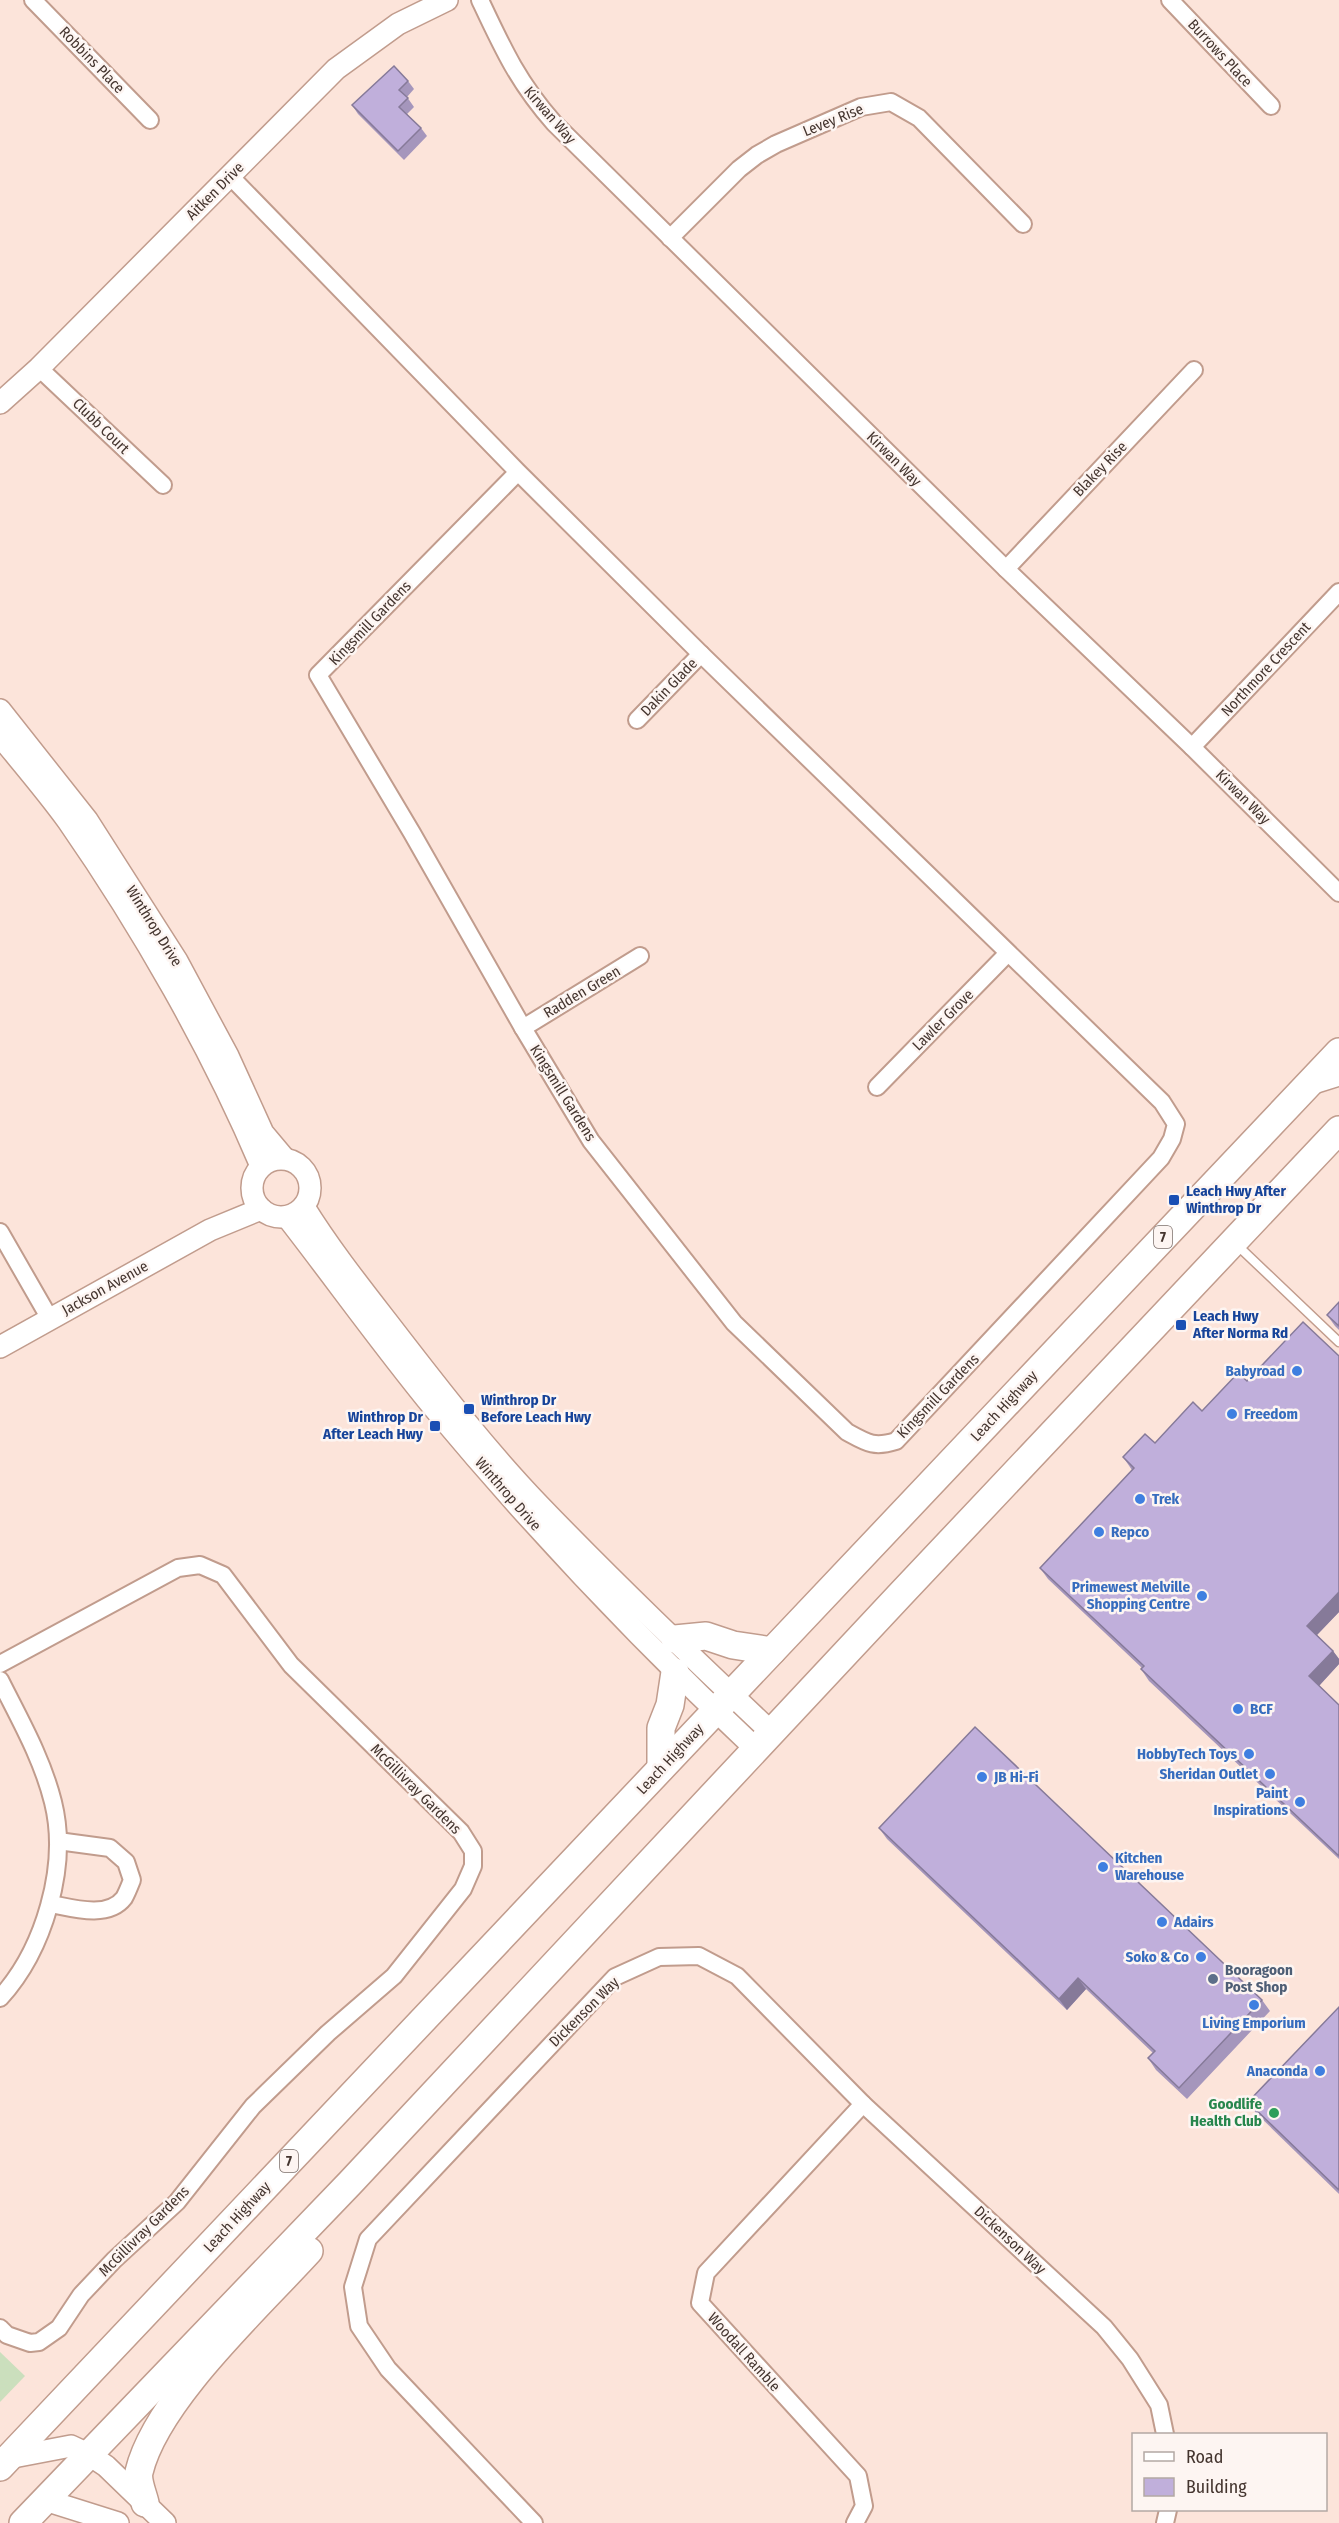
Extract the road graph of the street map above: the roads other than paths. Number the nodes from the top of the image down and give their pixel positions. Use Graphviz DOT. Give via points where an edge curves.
graph roads {
  1 [pos="33,0"];
  2 [pos="447,0"];
  3 [pos="480,0"];
  4 [pos="1170,0"];
  5 [pos="1270,106"];
  6 [pos="150,120"];
  7 [pos="230,176"];
  8 [pos="1023,224"];
  9 [pos="670,238"];
  10 [pos="39,368"];
  11 [pos="1194,370"];
  12 [pos="0,403"];
  13 [pos="518,472"];
  14 [pos="163,485"];
  15 [pos="1006,568"];
  16 [pos="1339,592"];
  17 [pos="701,654"];
  18 [pos="0,710"];
  19 [pos="637,720"];
  20 [pos="0,736"];
  21 [pos="1192,747"];
  22 [pos="1339,893"];
  23 [pos="1008,954"];
  24 [pos="640,956"];
  25 [pos="523,1028"];
  26 [pos="1339,1052"];
  27 [pos="1339,1075"];
  28 [pos="1307,1085"];
  29 [pos="877,1087"];
  30 [pos="1339,1130"];
  31 [pos="284,1158"];
  32 [pos="261,1166"];
  33 [pos="256,1201"];
  34 [pos="296,1212"];
  35 [pos="0,1232"];
  36 [pos="1234,1242"];
  37 [pos="50,1319"];
  38 [pos="1339,1342"];
  39 [pos="0,1347"];
  40 [pos="675,1639"];
  41 [pos="772,1650"];
  42 [pos="0,1664"];
  43 [pos="675,1672"];
  44 [pos="0,1680"];
  45 [pos="723,1702"];
  46 [pos="764,1740"];
  47 [pos="661,1768"];
  48 [pos="58,1841"];
  49 [pos="51,1904"];
  50 [pos="0,1998"];
  51 [pos="863,2104"];
  52 [pos="350,2183"];
  53 [pos="0,2328"];
  54 [pos="1165,2433"];
  55 [pos="88,2454"];
  56 [pos="4,2462"];
  57 [pos="45,2500"];
  58 [pos="145,2503"];
  59 [pos="23,2523"];
  60 [pos="118,2523"];
  61 [pos="165,2523"];
  62 [pos="534,2523"];
  63 [pos="855,2523"];
  1 -- 6 [label="street, Robbins Place"];
  2 -- 7 [label="street, Aitken Drive" via="398,24 336,69"];
  3 -- 9 [label="street, Kirwan Way" via="507,59 529,94"];
  4 -- 5 [label="street, Burrows Place"];
  7 -- 10 [label="street, Aitken Drive"];
  7 -- 13 [label="street, Kingsmill Gardens"];
  8 -- 9 [label="street, Levey Rise" via="919,118 891,102 861,107 757,155"];
  9 -- 15 [label="street, Kirwan Way"];
  10 -- 12 [label="street, Aitken Drive"];
  10 -- 14 [label="street, Clubb Court"];
  11 -- 15 [label="street, Blakey Rise"];
  13 -- 17 [label="street, Kingsmill Gardens"];
  13 -- 25 [label="street, Kingsmill Gardens" via="318,675"];
  15 -- 21 [label="street, Kirwan Way"];
  16 -- 21 [label="street, Northmore Crescent"];
  17 -- 19 [label="street, Dakin Glade"];
  17 -- 23 [label="street, Kingsmill Gardens"];
  18 -- 31 [label="street, Winthrop Drive" via="87,820 177,961 228,1056 263,1133"];
  20 -- 32 [label="street, Winthrop Drive" via="68,821 163,971 243,1123"];
  21 -- 22 [label="street, Kirwan Way"];
  23 -- 25 [label="street, Kingsmill Gardens" via="1162,1102 1176,1124 1173,1139 1161,1158 896,1441 881,1446 847,1432 734,1323 591,1141"];
  23 -- 29 [label="street, Lawler Grove"];
  24 -- 25 [label="street, Radden Green"];
  26 -- 28 [label="highway, Leach Highway / 7"];
  27 -- 28 [label="street"];
  28 -- 41 [label="highway, Leach Highway / 7"];
  30 -- 36 [label="highway"];
  31 -- 32 [label="street"];
  31 -- 34 [label="street" via="306,1172 311,1190"];
  32 -- 33 [label="street" via="252,1183"];
  33 -- 34 [label="street" via="278,1217"];
  33 -- 37 [label="street, Jackson Avenue"];
  34 -- 40 [label="street, Winthrop Drive" via="323,1239 493,1454"];
  34 -- 43 [label="street, Winthrop Drive" via="432,1406 538,1529"];
  35 -- 37 [label="street"];
  36 -- 38 [label="lane"];
  36 -- 46 [label="highway"];
  37 -- 39 [label="street, Jackson Avenue"];
  40 -- 41 [label="highway" via="706,1636"];
  40 -- 45 [label="street, Winthrop Drive"];
  41 -- 45 [label="highway, Leach Highway / 7"];
  42 -- 53 [label="street, McGillivray Gardens" via="178,1568 200,1564 223,1575 291,1665 461,1832 473,1851 473,1866 463,1889 394,1976 253,2106 177,2202 114,2259 81,2295 59,2328 39,2342 30,2343 7,2335"];
  43 -- 45 [label="street, Winthrop Drive"];
  43 -- 47 [label="highway" via="670,1705 661,1728"];
  44 -- 48 [label="street" via="38,1755 53,1803"];
  45 -- 46 [label="street, Winthrop Drive"];
  45 -- 47 [label="highway, Leach Highway / 7"];
  46 -- 52 [label="highway"];
  47 -- 56 [label="highway, Leach Highway / 7"];
  48 -- 49 [label="street"];
  48 -- 49 [label="street" via="110,1848 126,1862 132,1880 123,1898 111,1908 90,1911"];
  49 -- 50 [label="street" via="41,1934"];
  51 -- 54 [label="street, Dickenson Way" via="1104,2327 1159,2405"];
  51 -- 62 [label="street, Dickenson Way" via="737,1976 699,1956 659,1957 615,1977 368,2240 353,2287 360,2326 388,2369"];
  51 -- 63 [label="street, Woodall Ramble" via="706,2273 700,2303 858,2476 864,2506"];
  52 -- 55 [label="highway"];
  52 -- 58 [label="highway" via="314,2246 209,2360 159,2423 138,2474"];
  55 -- 56 [label="street" via="71,2446"];
  55 -- 57 [label="highway"];
  55 -- 58 [label="street" via="113,2471"];
  57 -- 59 [label="highway"];
  57 -- 60 [label="street"];
  58 -- 61 [label="street"];
}
